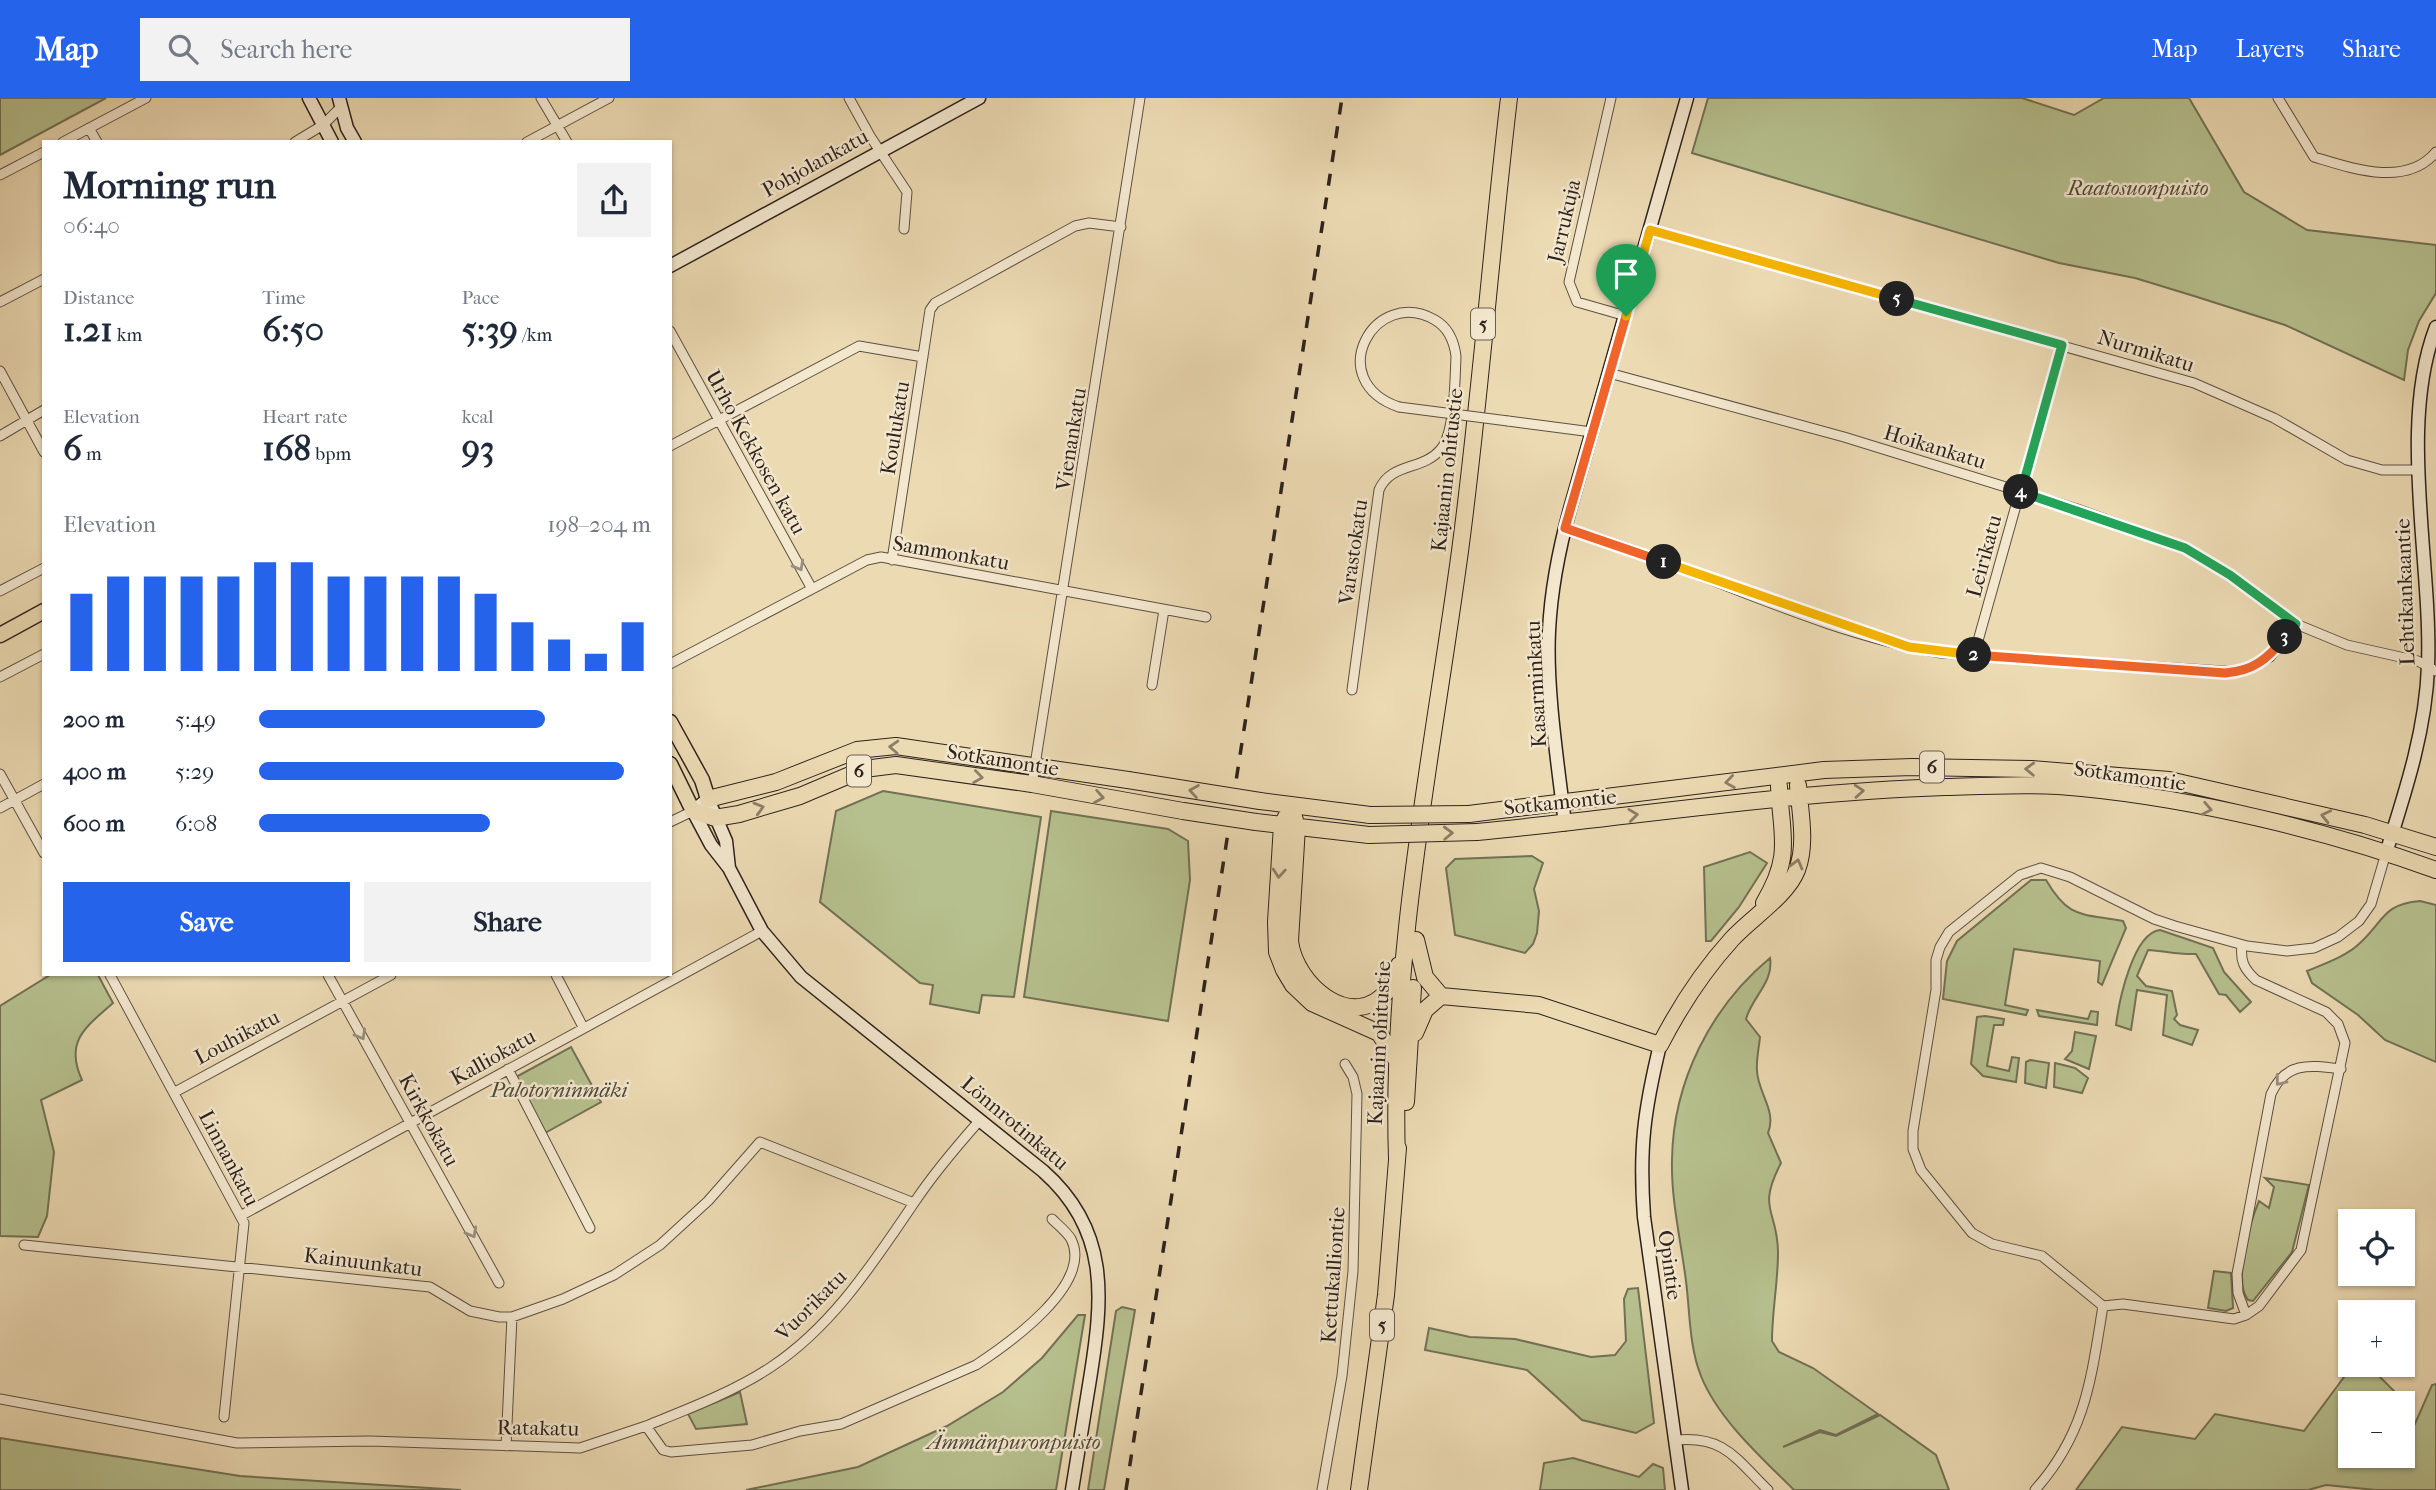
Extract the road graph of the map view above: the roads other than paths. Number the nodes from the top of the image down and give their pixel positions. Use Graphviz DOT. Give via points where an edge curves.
graph roads {
  1 [pos="146,98"];
  2 [pos="309,98"];
  3 [pos="541,98"];
  4 [pos="610,98"];
  5 [pos="849,98"];
  6 [pos="979,98"];
  7 [pos="1140,98"];
  8 [pos="1509,98"];
  9 [pos="1611,98"];
  10 [pos="1687,98"];
  11 [pos="2278,98"];
  12 [pos="340,102"];
  13 [pos="323,125"];
  14 [pos="557,126"];
  15 [pos="89,128"];
  16 [pos="67,140"];
  17 [pos="96,140"];
  18 [pos="298,140"];
  19 [pos="331,140"];
  20 [pos="354,140"];
  21 [pos="531,140"];
  22 [pos="566,140"];
  23 [pos="881,151"];
  24 [pos="42,153"];
  25 [pos="2434,159"];
  26 [pos="0,175"];
  27 [pos="1121,227"];
  28 [pos="904,229"];
  29 [pos="1650,230"];
  30 [pos="672,264"];
  31 [pos="42,280"];
  32 [pos="0,302"];
  33 [pos="1626,316"];
  34 [pos="2436,327"];
  35 [pos="672,335"];
  36 [pos="2062,345"];
  37 [pos="923,357"];
  38 [pos="0,371"];
  39 [pos="1609,373"];
  40 [pos="42,411"];
  41 [pos="27,420"];
  42 [pos="718,421"];
  43 [pos="1592,432"];
  44 [pos="0,436"];
  45 [pos="672,445"];
  46 [pos="42,448"];
  47 [pos="2419,470"];
  48 [pos="2019,491"];
  49 [pos="1565,528"];
  50 [pos="892,560"];
  51 [pos="42,569"];
  52 [pos="812,589"];
  53 [pos="0,591"];
  54 [pos="1063,591"];
  55 [pos="1164,610"];
  56 [pos="42,612"];
  57 [pos="1206,617"];
  58 [pos="2296,624"];
  59 [pos="0,635"];
  60 [pos="42,655"];
  61 [pos="1974,655"];
  62 [pos="672,663"];
  63 [pos="2432,668"];
  64 [pos="0,677"];
  65 [pos="1152,685"];
  66 [pos="1352,690"];
  67 [pos="672,726"];
  68 [pos="1034,766"];
  69 [pos="672,768"];
  70 [pos="1797,773"];
  71 [pos="0,774"];
  72 [pos="1779,776"];
  73 [pos="1032,784"];
  74 [pos="42,786"];
  75 [pos="1799,794"];
  76 [pos="1779,797"];
  77 [pos="708,799"];
  78 [pos="14,800"];
  79 [pos="1563,803"];
  80 [pos="1291,807"];
  81 [pos="0,808"];
  82 [pos="693,811"];
  83 [pos="715,818"];
  84 [pos="672,821"];
  85 [pos="1565,824"];
  86 [pos="1290,826"];
  87 [pos="2392,832"];
  88 [pos="2436,847"];
  89 [pos="42,849"];
  90 [pos="2386,853"];
  91 [pos="729,868"];
  92 [pos="2436,870"];
  93 [pos="1759,911"];
  94 [pos="762,931"];
  95 [pos="1411,944"];
  96 [pos="2242,945"];
  97 [pos="111,976"];
  98 [pos="329,976"];
  99 [pos="389,976"];
  100 [pos="557,976"];
  101 [pos="1447,996"];
  102 [pos="343,1002"];
  103 [pos="583,1027"];
  104 [pos="1660,1045"];
  105 [pos="1403,1056"];
  106 [pos="1345,1064"];
  107 [pos="508,1069"];
  108 [pos="2341,1069"];
  109 [pos="175,1092"];
  110 [pos="980,1120"];
  111 [pos="410,1123"];
  112 [pos="914,1203"];
  113 [pos="242,1215"];
  114 [pos="1052,1219"];
  115 [pos="590,1228"];
  116 [pos="24,1245"];
  117 [pos="239,1265"];
  118 [pos="499,1283"];
  119 [pos="2103,1307"];
  120 [pos="2246,1315"];
  121 [pos="513,1317"];
  122 [pos="0,1399"];
  123 [pos="224,1417"];
  124 [pos="646,1426"];
  125 [pos="1676,1440"];
  126 [pos="506,1446"];
  127 [pos="1072,1490"];
  128 [pos="1322,1490"];
  129 [pos="1359,1490"];
  130 [pos="1682,1490"];
  131 [pos="1768,1490"];
  132 [pos="2035,1490"];
  1 -- 15 [label="street"];
  2 -- 13 [label="street"];
  3 -- 14 [label="street"];
  4 -- 14 [label="street"];
  5 -- 23 [label="street"];
  6 -- 23 [label="street, Pohjolankatu"];
  7 -- 27 [label="street, Vienankatu"];
  8 -- 95 [label="highway, Kajaanin ohitustie / 5" via="1469,474 1418,846"];
  9 -- 33 [label="street, Jarrukuja" via="1569,282 1577,302"];
  10 -- 29 [label="street, Kasarminkatu"];
  11 -- 25 [label="street" via="2314,157 2362,172 2385,173"];
  12 -- 13 [label="street"];
  12 -- 20 [label="street"];
  13 -- 18 [label="street"];
  13 -- 19 [label="street"];
  14 -- 21 [label="street"];
  14 -- 22 [label="street"];
  15 -- 16 [label="street"];
  15 -- 17 [label="street"];
  23 -- 28 [label="street" via="907,192"];
  23 -- 30 [label="street, Pohjolankatu"];
  24 -- 26 [label="street"];
  27 -- 37 [label="street, Koulukatu" via="1075,226 935,303"];
  27 -- 54 [label="street, Vienankatu"];
  29 -- 33 [label="street, Kasarminkatu"];
  29 -- 36 [label="street, Nurmikatu"];
  31 -- 32 [label="street"];
  33 -- 39 [label="street, Kasarminkatu"];
  34 -- 47 [label="street, Lehtikankaantie" via="2421,381"];
  35 -- 42 [label="street, Urho Kekkosen katu"];
  36 -- 47 [label="street, Nurmikatu" via="2194,383 2274,418 2347,460 2382,470"];
  36 -- 48 [label="street, Leirikatu"];
  37 -- 42 [label="street" via="859,346"];
  37 -- 50 [label="street, Koulukatu"];
  38 -- 41 [label="street"];
  39 -- 43 [label="street, Kasarminkatu"];
  39 -- 48 [label="street, Hoikankatu"];
  40 -- 41 [label="street"];
  41 -- 44 [label="street"];
  41 -- 46 [label="street"];
  42 -- 45 [label="street"];
  42 -- 52 [label="street, Urho Kekkosen katu, one-way"];
  43 -- 49 [label="street, Kasarminkatu"];
  43 -- 66 [label="street, Varastokatu, bridge" via="1508,421 1399,407 1376,397 1362,378 1361,353 1369,332 1385,318 1418,313 1441,323 1455,344 1456,356 1448,436 1433,456 1395,471 1384,478 1379,490"];
  47 -- 63 [label="street, Lehtikankaantie"];
  48 -- 58 [label="street, Hoikankatu" via="2185,548"];
  48 -- 61 [label="street, Leirikatu"];
  49 -- 61 [label="street" via="1909,647"];
  49 -- 79 [label="street, Kasarminkatu" via="1549,633"];
  50 -- 52 [label="street, Sammonkatu" via="867,561"];
  50 -- 54 [label="street, Sammonkatu"];
  51 -- 53 [label="street"];
  52 -- 62 [label="street, Sammonkatu"];
  54 -- 55 [label="street, Sammonkatu"];
  54 -- 68 [label="street, Vienankatu"];
  55 -- 57 [label="street, Sammonkatu"];
  55 -- 65 [label="street"];
  56 -- 59 [label="main road"];
  58 -- 61 [label="street" via="2270,657 2238,672"];
  58 -- 63 [label="street, Hoikankatu" via="2347,645"];
  60 -- 64 [label="street"];
  63 -- 87 [label="street, Lehtikankaantie" via="2420,732"];
  67 -- 77 [label="main road, Lönnrotinkatu"];
  68 -- 73 [label="street, Vienankatu"];
  68 -- 77 [label="highway, Sotkamontie / 6, one-way" via="896,746 874,747 776,782"];
  80 -- 68 [label="highway, Sotkamontie / 6, one-way, bridge"];
  69 -- 82 [label="main road, Lönnrotinkatu"];
  70 -- 72 [label="highway, Sotkamontie / 6"];
  70 -- 75 [label="highway"];
  87 -- 70 [label="highway, Sotkamontie / 6, one-way" via="2169,780 1952,767"];
  71 -- 78 [label="street"];
  72 -- 76 [label="highway"];
  72 -- 79 [label="highway, Sotkamontie / 6, one-way"];
  83 -- 73 [label="highway, Sotkamontie / 6, one-way" via="800,796 880,765"];
  73 -- 86 [label="highway, Sotkamontie / 6, one-way, bridge"];
  74 -- 78 [label="street"];
  75 -- 76 [label="highway, Sotkamontie / 6"];
  75 -- 90 [label="highway, Sotkamontie / 6, one-way" via="2023,785 2081,788 2241,816"];
  93 -- 75 [label="highway, one-way" via="1786,889 1797,871 1802,840"];
  85 -- 76 [label="highway, Sotkamontie / 6, one-way"];
  76 -- 93 [label="highway" via="1785,846 1778,874"];
  77 -- 82 [label="street"];
  77 -- 83 [label="street, Lönnrotinkatu"];
  78 -- 81 [label="street"];
  78 -- 89 [label="street"];
  79 -- 80 [label="highway, Sotkamontie / 6, bridge" via="1468,814 1370,814"];
  79 -- 85 [label="street, Kasarminkatu"];
  80 -- 86 [label="highway"];
  82 -- 83 [label="highway"];
  82 -- 84 [label="street"];
  82 -- 91 [label="street, Lönnrotinkatu"];
  83 -- 91 [label="street, Lönnrotinkatu" via="726,841"];
  86 -- 85 [label="highway, Sotkamontie / 6, one-way, bridge" via="1369,835"];
  86 -- 95 [label="highway" via="1290,941 1304,979 1335,1002 1371,1003 1392,983"];
  86 -- 105 [label="highway, one-way" via="1276,922 1277,952 1284,970 1312,1003 1378,1033"];
  87 -- 88 [label="highway, Sotkamontie / 6"];
  87 -- 90 [label="street, Lehtikankaantie"];
  90 -- 92 [label="highway, Sotkamontie / 6"];
  90 -- 96 [label="street" via="2371,904 2339,937 2314,948 2287,951"];
  91 -- 94 [label="street, Lönnrotinkatu"];
  93 -- 104 [label="highway" via="1707,967"];
  94 -- 103 [label="street, Kalliokatu"];
  94 -- 110 [label="street, Lönnrotinkatu" via="800,977"];
  95 -- 101 [label="highway" via="1425,977"];
  95 -- 105 [label="highway, Kajaanin ohitustie / 5"];
  96 -- 108 [label="street" via="2242,963 2256,980 2326,1012 2338,1024 2344,1043"];
  96 -- 119 [label="street" via="2154,919 2041,867 2020,875 1949,932 1940,947 1913,1131 1913,1149 1921,1170 1972,1233 1992,1244 2042,1256"];
  97 -- 109 [label="street, Linnankatu"];
  98 -- 102 [label="street, Kirkkokatu"];
  99 -- 102 [label="street, Louhikatu"];
  100 -- 103 [label="street"];
  101 -- 104 [label="highway" via="1539,1004"];
  101 -- 105 [label="highway" via="1420,1018"];
  102 -- 109 [label="street, Louhikatu"];
  102 -- 111 [label="street, Kirkkokatu, one-way"];
  103 -- 107 [label="street, Kalliokatu"];
  104 -- 125 [label="street, Opintie" via="1643,1123 1641,1175"];
  105 -- 129 [label="highway, Kajaanin ohitustie / 5" via="1406,1107"];
  106 -- 128 [label="street, Kettukalliontie" via="1357,1094 1353,1270 1342,1376"];
  107 -- 111 [label="street, Kalliokatu"];
  107 -- 115 [label="street"];
  108 -- 120 [label="street" via="2301,1250 2278,1283"];
  108 -- 120 [label="street, one-way" via="2300,1065 2282,1076 2271,1094 2237,1274"];
  109 -- 113 [label="street, Linnankatu"];
  110 -- 112 [label="street, Vuorikatu"];
  110 -- 127 [label="street, Lönnrotinkatu" via="1064,1191 1092,1240 1101,1300"];
  111 -- 113 [label="street, Kalliokatu"];
  111 -- 118 [label="street, Kirkkokatu, one-way"];
  112 -- 121 [label="street, Kainuunkatu" via="760,1142 708,1201 660,1245 614,1275"];
  112 -- 124 [label="street, Vuorikatu" via="852,1293 773,1366"];
  113 -- 117 [label="street, Linnankatu"];
  114 -- 124 [label="street" via="1071,1239 1072,1278 1029,1324 976,1365 862,1417 752,1445 671,1452 663,1450"];
  116 -- 117 [label="street, Kainuunkatu"];
  117 -- 121 [label="street, Kainuunkatu" via="430,1287 470,1311"];
  117 -- 123 [label="street, Linnankatu"];
  119 -- 120 [label="street" via="2123,1304 2205,1318"];
  119 -- 132 [label="street" via="2083,1412 2064,1454"];
  121 -- 126 [label="street"];
  122 -- 126 [label="street, Ratakatu" via="225,1442"];
  124 -- 126 [label="street, Ratakatu" via="580,1448"];
  125 -- 130 [label="street, Opintie"];
  125 -- 131 [label="street" via="1695,1438 1720,1444"];
}
